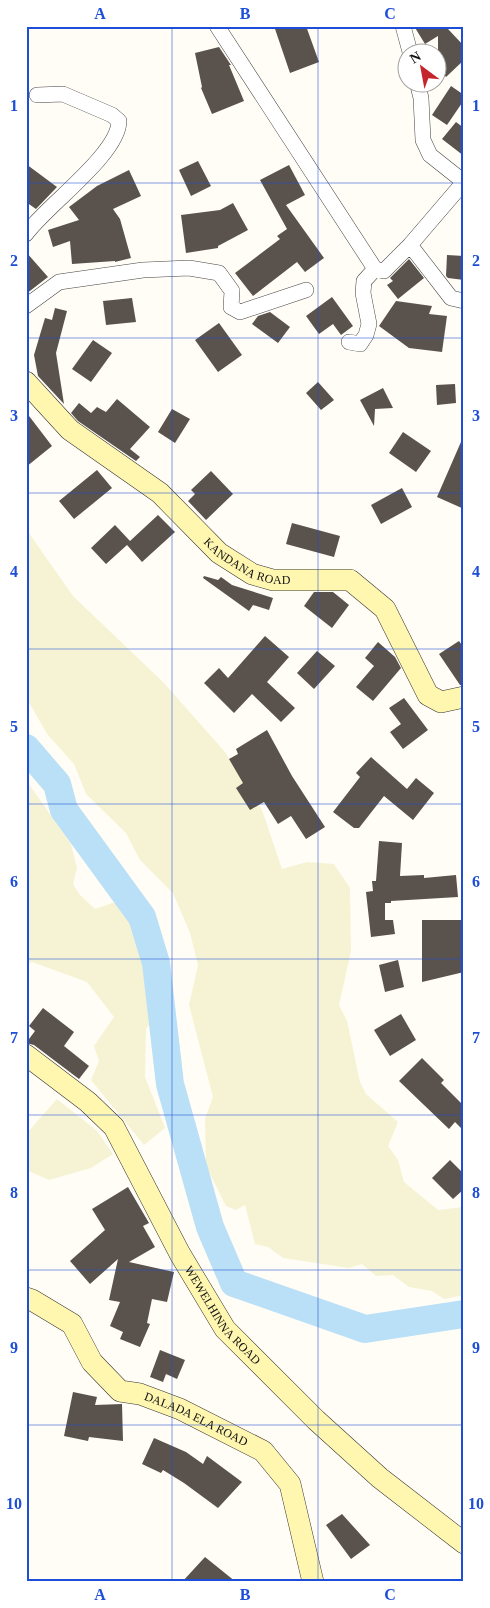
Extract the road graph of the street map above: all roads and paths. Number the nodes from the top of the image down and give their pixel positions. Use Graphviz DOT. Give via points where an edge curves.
graph roads {
  1 [pos="217,26"];
  2 [pos="403,26"];
  3 [pos="407,42"];
  4 [pos="420,92"];
  5 [pos="37,95"];
  6 [pos="26,234"];
  7 [pos="410,245"];
  8 [pos="375,269"];
  9 [pos="306,290"];
  10 [pos="464,301"];
  11 [pos="26,306"];
  12 [pos="349,342"];
  13 [pos="26,382"];
  14 [pos="464,697"];
  15 [pos="26,1055"];
  16 [pos="26,1298"];
  17 [pos="464,1543"];
  18 [pos="313,1582"];
  1 -- 8 [label="street"];
  2 -- 3 [label="street"];
  4 -- 7 [label="street" via="423,140 430,155 464,182"];
  5 -- 6 [label="street" via="62,94 112,115 119,121 119,128 109,147"];
  7 -- 8 [label="street" via="384,271"];
  7 -- 10 [label="street" via="450,298"];
  8 -- 12 [label="street" via="364,281 369,324 366,335 360,344"];
  9 -- 11 [label="street" via="240,312 231,307 232,291 219,273 189,268 143,270 58,282"];
  13 -- 14 [label="street, KANDANA ROAD" via="70,430 160,493 219,553 252,574 272,580 350,580 385,609 428,695 441,702"];
  15 -- 17 [label="street, WEWELHINNA ROAD" via="88,1102 114,1128 180,1254 225,1329 316,1420 380,1478"];
  16 -- 18 [label="street, DALADA ELA ROAD" via="72,1324 92,1362 120,1391 140,1394 180,1408 263,1451 290,1484"];
}
